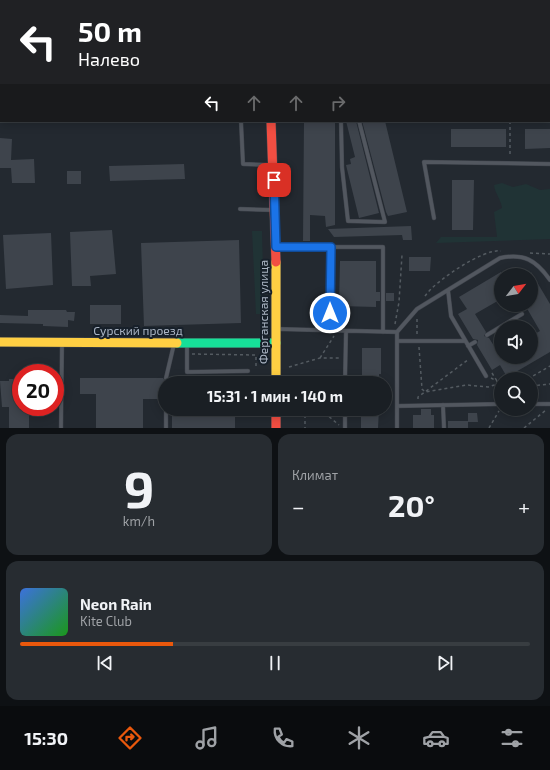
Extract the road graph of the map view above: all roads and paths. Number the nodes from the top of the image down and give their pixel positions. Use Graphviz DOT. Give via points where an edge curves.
graph roads {
  1 [pos="241,122"];
  2 [pos="271,122"];
  3 [pos="341,122"];
  4 [pos="359,122"];
  5 [pos="510,122"];
  6 [pos="510,163"];
  7 [pos="273,164"];
  8 [pos="550,164"];
  9 [pos="240,210"];
  10 [pos="275,210"];
  11 [pos="434,218"];
  12 [pos="276,247"];
  13 [pos="331,247"];
  14 [pos="402,255"];
  15 [pos="550,280"];
  16 [pos="448,290"];
  17 [pos="522,314"];
  18 [pos="276,329"];
  19 [pos="330,331"];
  20 [pos="339,331"];
  21 [pos="346,331"];
  22 [pos="383,332"];
  23 [pos="396,332"];
  24 [pos="487,334"];
  25 [pos="397,341"];
  26 [pos="465,341"];
  27 [pos="0,342"];
  28 [pos="62,342"];
  29 [pos="475,342"];
  30 [pos="174,343"];
  31 [pos="187,343"];
  32 [pos="276,343"];
  33 [pos="468,346"];
  34 [pos="474,356"];
  35 [pos="320,358"];
  36 [pos="345,358"];
  37 [pos="550,366"];
  38 [pos="289,367"];
  39 [pos="248,371"];
  40 [pos="538,373"];
  41 [pos="166,376"];
  42 [pos="276,376"];
  43 [pos="345,376"];
  44 [pos="486,376"];
  45 [pos="494,380"];
  46 [pos="550,384"];
  47 [pos="538,385"];
  48 [pos="494,404"];
  49 [pos="538,404"];
  50 [pos="418,405"];
  51 [pos="443,405"];
  52 [pos="550,405"];
  53 [pos="397,406"];
  54 [pos="166,416"];
  55 [pos="276,416"];
  56 [pos="305,416"];
  57 [pos="328,416"];
  58 [pos="344,416"];
  59 [pos="496,416"];
  60 [pos="61,428"];
  61 [pos="166,428"];
  62 [pos="276,428"];
  63 [pos="305,428"];
  64 [pos="343,428"];
  65 [pos="397,428"];
  66 [pos="444,428"];
  67 [pos="489,428"];
  68 [pos="524,428"];
  1 -- 7 [label="lane" via="243,164"];
  2 -- 7 [label="street, Ферганская улица"];
  3 -- 4 [label="lane" via="342,167 348,221 385,222"];
  5 -- 6 [label="path"];
  6 -- 8 [label="lane"];
  6 -- 11 [label="lane" via="424,162"];
  7 -- 10 [label="street, Ферганская улица"];
  9 -- 10 [label="lane"];
  10 -- 12 [label="street, Ферганская улица"];
  12 -- 13 [label="lane"];
  12 -- 18 [label="street, Ферганская улица"];
  13 -- 19 [label="lane"];
  13 -- 22 [label="lane" via="383,247"];
  14 -- 23 [label="path"];
  15 -- 16 [label="lane" via="535,263 526,258 513,256 500,258"];
  16 -- 23 [label="lane" via="417,309"];
  16 -- 26 [label="lane" via="451,316"];
  17 -- 24 [label="lane"];
  18 -- 19 [label="lane"];
  18 -- 32 [label="street, Ферганская улица"];
  19 -- 20 [label="lane"];
  20 -- 21 [label="lane"];
  20 -- 35 [label="path"];
  21 -- 22 [label="lane"];
  21 -- 36 [label="lane"];
  22 -- 23 [label="lane"];
  23 -- 25 [label="lane"];
  25 -- 26 [label="lane"];
  25 -- 53 [label="lane"];
  26 -- 33 [label="lane"];
  27 -- 28 [label="street, Сурский проезд"];
  28 -- 30 [label="street, Сурский проезд"];
  28 -- 60 [label="lane"];
  29 -- 33 [label="lane"];
  30 -- 31 [label="street, Сурский проезд"];
  30 -- 41 [label="lane"];
  31 -- 32 [label="street, Сурский проезд"];
  31 -- 39 [label="lane" via="187,372"];
  32 -- 42 [label="street, Ферганская улица"];
  33 -- 34 [label="lane"];
  34 -- 44 [label="lane"];
  34 -- 50 [label="path" via="418,396"];
  35 -- 36 [label="path"];
  35 -- 38 [label="path"];
  36 -- 43 [label="lane"];
  37 -- 40 [label="path"];
  44 -- 45 [label="path"];
  46 -- 47 [label="path"];
  48 -- 51 [label="lane"];
  49 -- 52 [label="lane"];
  50 -- 51 [label="lane"];
  50 -- 53 [label="lane"];
  51 -- 66 [label="lane"];
  52 -- 68 [label="path"];
  53 -- 65 [label="lane"];
  54 -- 61 [label="lane"];
  55 -- 62 [label="street"];
  56 -- 63 [label="path"];
  57 -- 64 [label="path"];
  58 -- 64 [label="lane"];
  59 -- 67 [label="path"];
}
